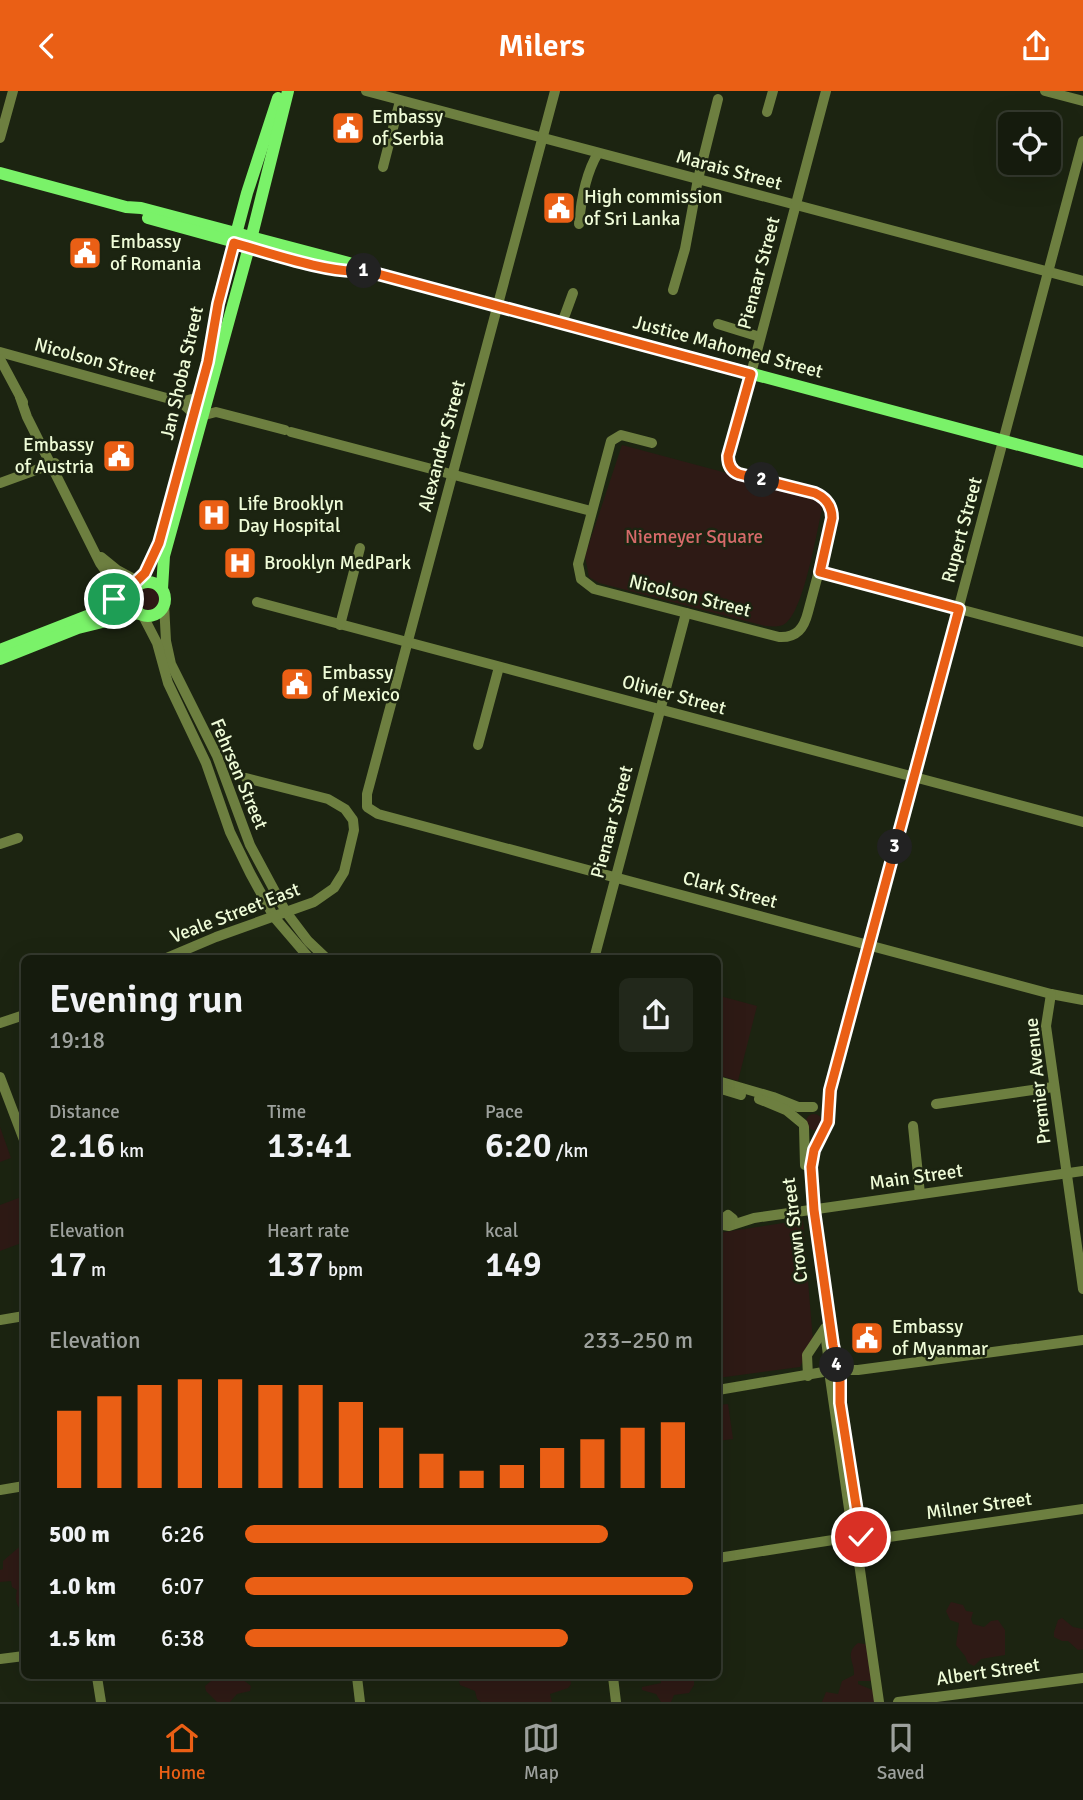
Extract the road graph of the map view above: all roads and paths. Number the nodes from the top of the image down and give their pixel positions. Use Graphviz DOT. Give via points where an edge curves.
graph roads {
  1 [pos="13,91"];
  2 [pos="280,91"];
  3 [pos="288,91"];
  4 [pos="366,91"];
  5 [pos="555,91"];
  6 [pos="773,91"];
  7 [pos="826,91"];
  8 [pos="1045,91"];
  9 [pos="718,99"];
  10 [pos="400,100"];
  11 [pos="1083,101"];
  12 [pos="768,111"];
  13 [pos="0,138"];
  14 [pos="542,138"];
  15 [pos="1083,141"];
  16 [pos="598,153"];
  17 [pos="383,167"];
  18 [pos="1,174"];
  19 [pos="698,180"];
  20 [pos="795,205"];
  21 [pos="579,224"];
  22 [pos="242,240"];
  23 [pos="1048,272"];
  24 [pos="1083,281"];
  25 [pos="673,290"];
  26 [pos="573,293"];
  27 [pos="498,306"];
  28 [pos="562,323"];
  29 [pos="718,324"];
  30 [pos="760,337"];
  31 [pos="0,352"];
  32 [pos="0,359"];
  33 [pos="751,374"];
  34 [pos="202,398"];
  35 [pos="181,402"];
  36 [pos="216,412"];
  37 [pos="197,415"];
  38 [pos="1003,441"];
  39 [pos="652,443"];
  40 [pos="1083,462"];
  41 [pos="53,464"];
  42 [pos="729,465"];
  43 [pos="452,474"];
  44 [pos="0,483"];
  45 [pos="591,511"];
  46 [pos="94,548"];
  47 [pos="360,548"];
  48 [pos="820,572"];
  49 [pos="110,578"];
  50 [pos="135,588"];
  51 [pos="162,589"];
  52 [pos="257,602"];
  53 [pos="164,604"];
  54 [pos="110,607"];
  55 [pos="959,609"];
  56 [pos="140,613"];
  57 [pos="686,613"];
  58 [pos="94,614"];
  59 [pos="340,625"];
  60 [pos="1083,642"];
  61 [pos="407,643"];
  62 [pos="0,650"];
  63 [pos="0,659"];
  64 [pos="499,667"];
  65 [pos="191,709"];
  66 [pos="660,710"];
  67 [pos="478,745"];
  68 [pos="205,763"];
  69 [pos="914,777"];
  70 [pos="246,778"];
  71 [pos="369,810"];
  72 [pos="1083,822"];
  73 [pos="18,838"];
  74 [pos="0,844"];
  75 [pos="615,878"];
  76 [pos="286,912"];
  77 [pos="274,917"];
  78 [pos="869,946"];
  79 [pos="174,955"];
  80 [pos="307,955"];
  81 [pos="323,955"];
  82 [pos="595,955"];
  83 [pos="1051,994"];
  84 [pos="1083,1000"];
  85 [pos="21,1016"];
  86 [pos="0,1023"];
  87 [pos="0,1077"];
  88 [pos="721,1082"];
  89 [pos="1053,1087"];
  90 [pos="721,1089"];
  91 [pos="830,1090"];
  92 [pos="936,1104"];
  93 [pos="814,1107"];
  94 [pos="828,1117"];
  95 [pos="804,1126"];
  96 [pos="913,1126"];
  97 [pos="825,1128"];
  98 [pos="21,1132"];
  99 [pos="1083,1171"];
  100 [pos="1067,1173"];
  101 [pos="920,1193"];
  102 [pos="811,1211"];
  103 [pos="725,1221"];
  104 [pos="1083,1289"];
  105 [pos="21,1316"];
  106 [pos="0,1319"];
  107 [pos="828,1327"];
  108 [pos="1083,1340"];
  109 [pos="834,1374"];
  110 [pos="810,1376"];
  111 [pos="721,1390"];
  112 [pos="21,1486"];
  113 [pos="0,1490"];
  114 [pos="1083,1509"];
  115 [pos="856,1539"];
  116 [pos="721,1558"];
  117 [pos="21,1656"];
  118 [pos="0,1659"];
  119 [pos="1083,1678"];
  120 [pos="97,1679"];
  121 [pos="357,1679"];
  122 [pos="612,1679"];
  123 [pos="101,1702"];
  124 [pos="360,1702"];
  125 [pos="617,1702"];
  126 [pos="879,1702"];
  127 [pos="898,1702"];
  1 -- 13 [label="street"];
  2 -- 22 [label="main road, Jan Shoba Street" via="252,176"];
  3 -- 22 [label="main road, Jan Shoba Street" via="271,161"];
  4 -- 10 [label="street, Marais Street"];
  5 -- 14 [label="street, Alexander Street"];
  6 -- 12 [label="street"];
  7 -- 20 [label="street, Pienaar Street"];
  8 -- 11 [label="street"];
  9 -- 19 [label="street"];
  10 -- 14 [label="street, Marais Street"];
  10 -- 17 [label="street"];
  14 -- 16 [label="street, Marais Street"];
  14 -- 27 [label="street, Alexander Street"];
  15 -- 23 [label="street, Rupert Street"];
  16 -- 19 [label="street, Marais Street"];
  16 -- 21 [label="street" via="591,165"];
  18 -- 22 [label="main road, Justice Mahomed Street" via="141,208"];
  19 -- 20 [label="street, Marais Street"];
  19 -- 25 [label="street"];
  20 -- 23 [label="street, Marais Street"];
  20 -- 30 [label="street, Pienaar Street"];
  22 -- 27 [label="main road, Justice Mahomed Street" via="342,270 363,270"];
  22 -- 34 [label="main road, Jan Shoba Street" via="219,298"];
  23 -- 24 [label="street, Marais Street"];
  23 -- 38 [label="street, Rupert Street"];
  26 -- 28 [label="street"];
  27 -- 28 [label="main road, Justice Mahomed Street"];
  27 -- 43 [label="street, Alexander Street"];
  28 -- 33 [label="main road, Justice Mahomed Street"];
  29 -- 30 [label="street"];
  30 -- 33 [label="street, Pienaar Street"];
  31 -- 35 [label="street, Nicolson Street"];
  32 -- 41 [label="street"];
  33 -- 38 [label="main road, Justice Mahomed Street"];
  33 -- 42 [label="street, Pienaar Street"];
  34 -- 35 [label="street"];
  34 -- 36 [label="street"];
  34 -- 37 [label="main road, Jan Shoba Street"];
  35 -- 37 [label="street, Nicolson Street"];
  36 -- 37 [label="street"];
  36 -- 43 [label="street"];
  37 -- 50 [label="main road, Jan Shoba Street" via="159,543"];
  37 -- 51 [label="main road, Jan Shoba Street" via="164,556"];
  38 -- 40 [label="main road, Justice Mahomed Street"];
  38 -- 55 [label="street, Rupert Street"];
  39 -- 45 [label="street, Nicolson Street" via="614,438"];
  41 -- 44 [label="street"];
  41 -- 46 [label="street"];
  42 -- 48 [label="street, Nicolson Street" via="739,474 815,493 825,500 832,518"];
  43 -- 45 [label="street"];
  43 -- 61 [label="street, Alexander Street"];
  45 -- 57 [label="street, Nicolson Street" via="578,564 583,582 594,589"];
  46 -- 49 [label="street"];
  46 -- 50 [label="street"];
  47 -- 59 [label="street"];
  48 -- 55 [label="street"];
  48 -- 57 [label="street, Nicolson Street" via="804,625 789,637"];
  49 -- 50 [label="street"];
  49 -- 54 [label="main road" via="114,595"];
  50 -- 51 [label="main road" via="154,583"];
  50 -- 54 [label="main road"];
  50 -- 56 [label="main road"];
  50 -- 58 [label="main road" via="107,612"];
  51 -- 53 [label="main road"];
  52 -- 59 [label="street, Olivier Street"];
  53 -- 56 [label="main road" via="155,614"];
  53 -- 65 [label="street, Fehrsen Street" via="168,655"];
  54 -- 58 [label="main road"];
  55 -- 60 [label="street"];
  55 -- 69 [label="street, Rupert Street"];
  56 -- 63 [label="main road" via="78,628"];
  56 -- 68 [label="street, Fehrsen Street" via="157,643 173,696"];
  57 -- 66 [label="street, Pienaar Street"];
  58 -- 62 [label="main road"];
  59 -- 61 [label="street, Olivier Street"];
  61 -- 64 [label="street, Olivier Street"];
  61 -- 71 [label="street, Alexander Street" via="366,798"];
  64 -- 66 [label="street, Olivier Street"];
  64 -- 67 [label="street"];
  65 -- 68 [label="street" via="206,751"];
  65 -- 76 [label="street, Fehrsen Street" via="216,756 250,845"];
  66 -- 69 [label="street, Olivier Street"];
  66 -- 75 [label="street, Pienaar Street"];
  68 -- 77 [label="street, Fehrsen Street" via="230,832"];
  69 -- 72 [label="street, Olivier Street"];
  69 -- 78 [label="street, Rupert Street"];
  70 -- 76 [label="street, Veale Street East" via="328,799 353,820 340,881 320,899"];
  71 -- 75 [label="street, Clark Street"];
  73 -- 74 [label="street"];
  75 -- 78 [label="street, Clark Street"];
  75 -- 82 [label="street, Pienaar Street"];
  76 -- 77 [label="street, Veale Street East"];
  76 -- 81 [label="street, Fehrsen Street"];
  77 -- 79 [label="street, Veale Street East"];
  77 -- 80 [label="street, Fehrsen Street"];
  78 -- 83 [label="street, Clark Street"];
  78 -- 91 [label="street, Rupert Street"];
  83 -- 84 [label="street, Clark Street"];
  83 -- 89 [label="street, Premier Avenue" via="1046,1022"];
  85 -- 86 [label="street"];
  87 -- 98 [label="street"];
  88 -- 93 [label="street" via="798,1107"];
  89 -- 92 [label="street"];
  89 -- 100 [label="street, Premier Avenue"];
  90 -- 95 [label="street" via="778,1106"];
  91 -- 93 [label="street, Rupert Street"];
  91 -- 94 [label="street, Rupert Street"];
  93 -- 94 [label="street"];
  93 -- 95 [label="street" via="804,1113"];
  94 -- 97 [label="street"];
  95 -- 97 [label="street" via="814,1133"];
  95 -- 102 [label="street, Crown Street"];
  96 -- 101 [label="street"];
  97 -- 102 [label="street, Crown Street" via="812,1157"];
  99 -- 100 [label="street, Main Street"];
  100 -- 101 [label="street, Main Street"];
  100 -- 104 [label="street, Premier Avenue"];
  101 -- 102 [label="street, Main Street"];
  102 -- 103 [label="street, Main Street"];
  102 -- 107 [label="street, Crown Street"];
  105 -- 106 [label="street"];
  107 -- 109 [label="street, Crown Street"];
  107 -- 110 [label="street" via="807,1355"];
  108 -- 109 [label="street"];
  109 -- 110 [label="street"];
  109 -- 115 [label="street, Crown Street"];
  110 -- 111 [label="street"];
  112 -- 113 [label="street"];
  114 -- 115 [label="street, Milner Street"];
  115 -- 116 [label="street, Milner Street"];
  115 -- 126 [label="street, Crown Street"];
  117 -- 118 [label="street"];
  119 -- 127 [label="street, Albert Street"];
  120 -- 123 [label="street"];
  121 -- 124 [label="street"];
  122 -- 125 [label="street"];
}
